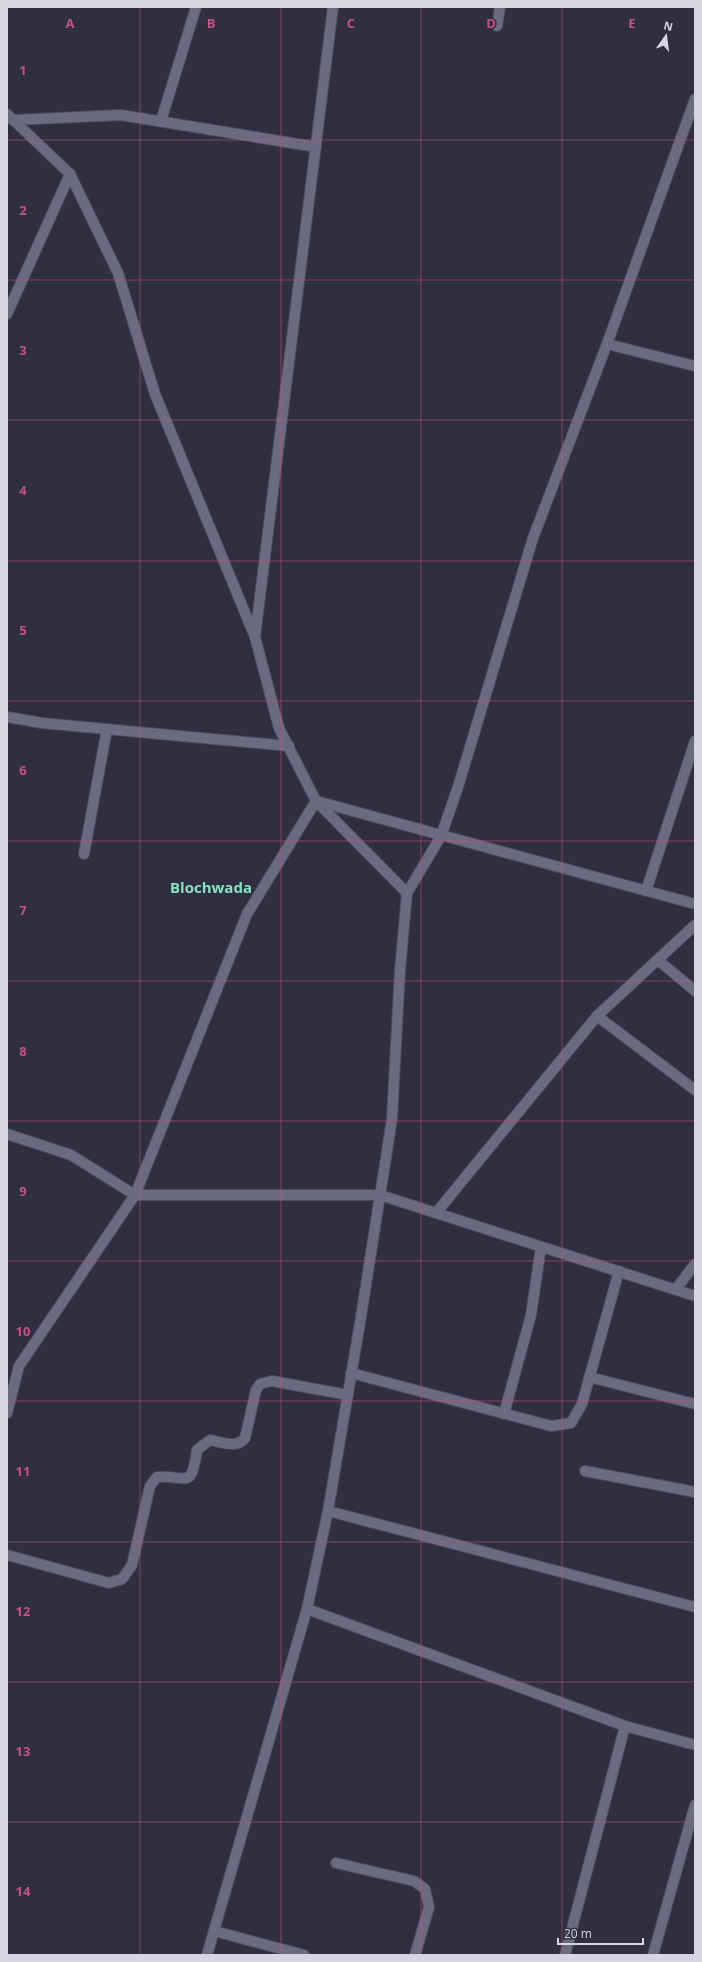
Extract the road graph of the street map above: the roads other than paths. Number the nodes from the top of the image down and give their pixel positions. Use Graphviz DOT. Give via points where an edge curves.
graph roads {
  1 [pos="196,7"];
  2 [pos="333,7"];
  3 [pos="500,7"];
  4 [pos="497,26"];
  5 [pos="695,98"];
  6 [pos="10,117"];
  7 [pos="161,121"];
  8 [pos="316,146"];
  9 [pos="70,174"];
  10 [pos="7,314"];
  11 [pos="607,344"];
  12 [pos="695,366"];
  13 [pos="255,637"];
  14 [pos="7,717"];
  15 [pos="107,729"];
  16 [pos="695,741"];
  17 [pos="288,746"];
  18 [pos="316,801"];
  19 [pos="441,836"];
  20 [pos="84,854"];
  21 [pos="646,891"];
  22 [pos="407,893"];
  23 [pos="695,904"];
  24 [pos="695,925"];
  25 [pos="658,960"];
  26 [pos="695,992"];
  27 [pos="597,1016"];
  28 [pos="695,1090"];
  29 [pos="7,1134"];
  30 [pos="135,1195"];
  31 [pos="380,1195"];
  32 [pos="436,1213"];
  33 [pos="541,1247"];
  34 [pos="695,1264"];
  35 [pos="619,1271"];
  36 [pos="676,1289"];
  37 [pos="695,1296"];
  38 [pos="352,1373"];
  39 [pos="589,1376"];
  40 [pos="348,1395"];
  41 [pos="695,1404"];
  42 [pos="7,1413"];
  43 [pos="504,1414"];
  44 [pos="586,1471"];
  45 [pos="695,1492"];
  46 [pos="328,1511"];
  47 [pos="7,1555"];
  48 [pos="695,1606"];
  49 [pos="307,1609"];
  50 [pos="625,1726"];
  51 [pos="695,1745"];
  52 [pos="695,1805"];
  53 [pos="336,1863"];
  54 [pos="214,1931"];
  55 [pos="207,1955"];
  56 [pos="304,1955"];
  57 [pos="415,1955"];
  58 [pos="565,1955"];
  59 [pos="653,1955"];
  1 -- 7 [label="street"];
  2 -- 8 [label="street"];
  3 -- 4 [label="street"];
  5 -- 11 [label="street"];
  6 -- 7 [label="street" via="121,114"];
  6 -- 9 [label="street"];
  7 -- 8 [label="street"];
  8 -- 13 [label="street"];
  9 -- 10 [label="street"];
  9 -- 13 [label="street" via="118,273 156,394"];
  11 -- 12 [label="street"];
  11 -- 19 [label="street" via="533,538"];
  13 -- 17 [label="street" via="279,728"];
  14 -- 15 [label="street"];
  15 -- 17 [label="street"];
  15 -- 20 [label="street"];
  16 -- 21 [label="street"];
  17 -- 18 [label="street"];
  18 -- 19 [label="street"];
  18 -- 22 [label="street"];
  18 -- 30 [label="street" via="247,914"];
  19 -- 21 [label="street"];
  19 -- 22 [label="street"];
  21 -- 23 [label="street"];
  22 -- 31 [label="street" via="392,1119"];
  24 -- 25 [label="street"];
  25 -- 26 [label="street"];
  25 -- 27 [label="street"];
  27 -- 28 [label="street"];
  27 -- 32 [label="street"];
  29 -- 30 [label="street" via="71,1155"];
  30 -- 31 [label="street"];
  30 -- 42 [label="street" via="19,1366"];
  31 -- 32 [label="street"];
  31 -- 38 [label="street"];
  32 -- 33 [label="street"];
  33 -- 35 [label="street"];
  33 -- 43 [label="street" via="531,1315"];
  34 -- 36 [label="street"];
  35 -- 36 [label="street"];
  35 -- 39 [label="street"];
  36 -- 37 [label="street"];
  38 -- 40 [label="street"];
  38 -- 43 [label="street"];
  39 -- 41 [label="street"];
  39 -- 43 [label="street" via="582,1404 572,1423 551,1426"];
  40 -- 46 [label="street"];
  40 -- 47 [label="street" via="272,1381 260,1384 256,1390 242,1443 210,1440 197,1450 194,1470 190,1476 183,1480 157,1477 150,1486 132,1565 122,1579 109,1583"];
  44 -- 45 [label="street"];
  46 -- 48 [label="street"];
  46 -- 49 [label="street"];
  49 -- 50 [label="street"];
  49 -- 54 [label="street"];
  50 -- 51 [label="street"];
  50 -- 58 [label="street"];
  52 -- 59 [label="street"];
  53 -- 57 [label="street" via="414,1881 425,1889 429,1907"];
  54 -- 55 [label="street"];
  54 -- 56 [label="street"];
}
